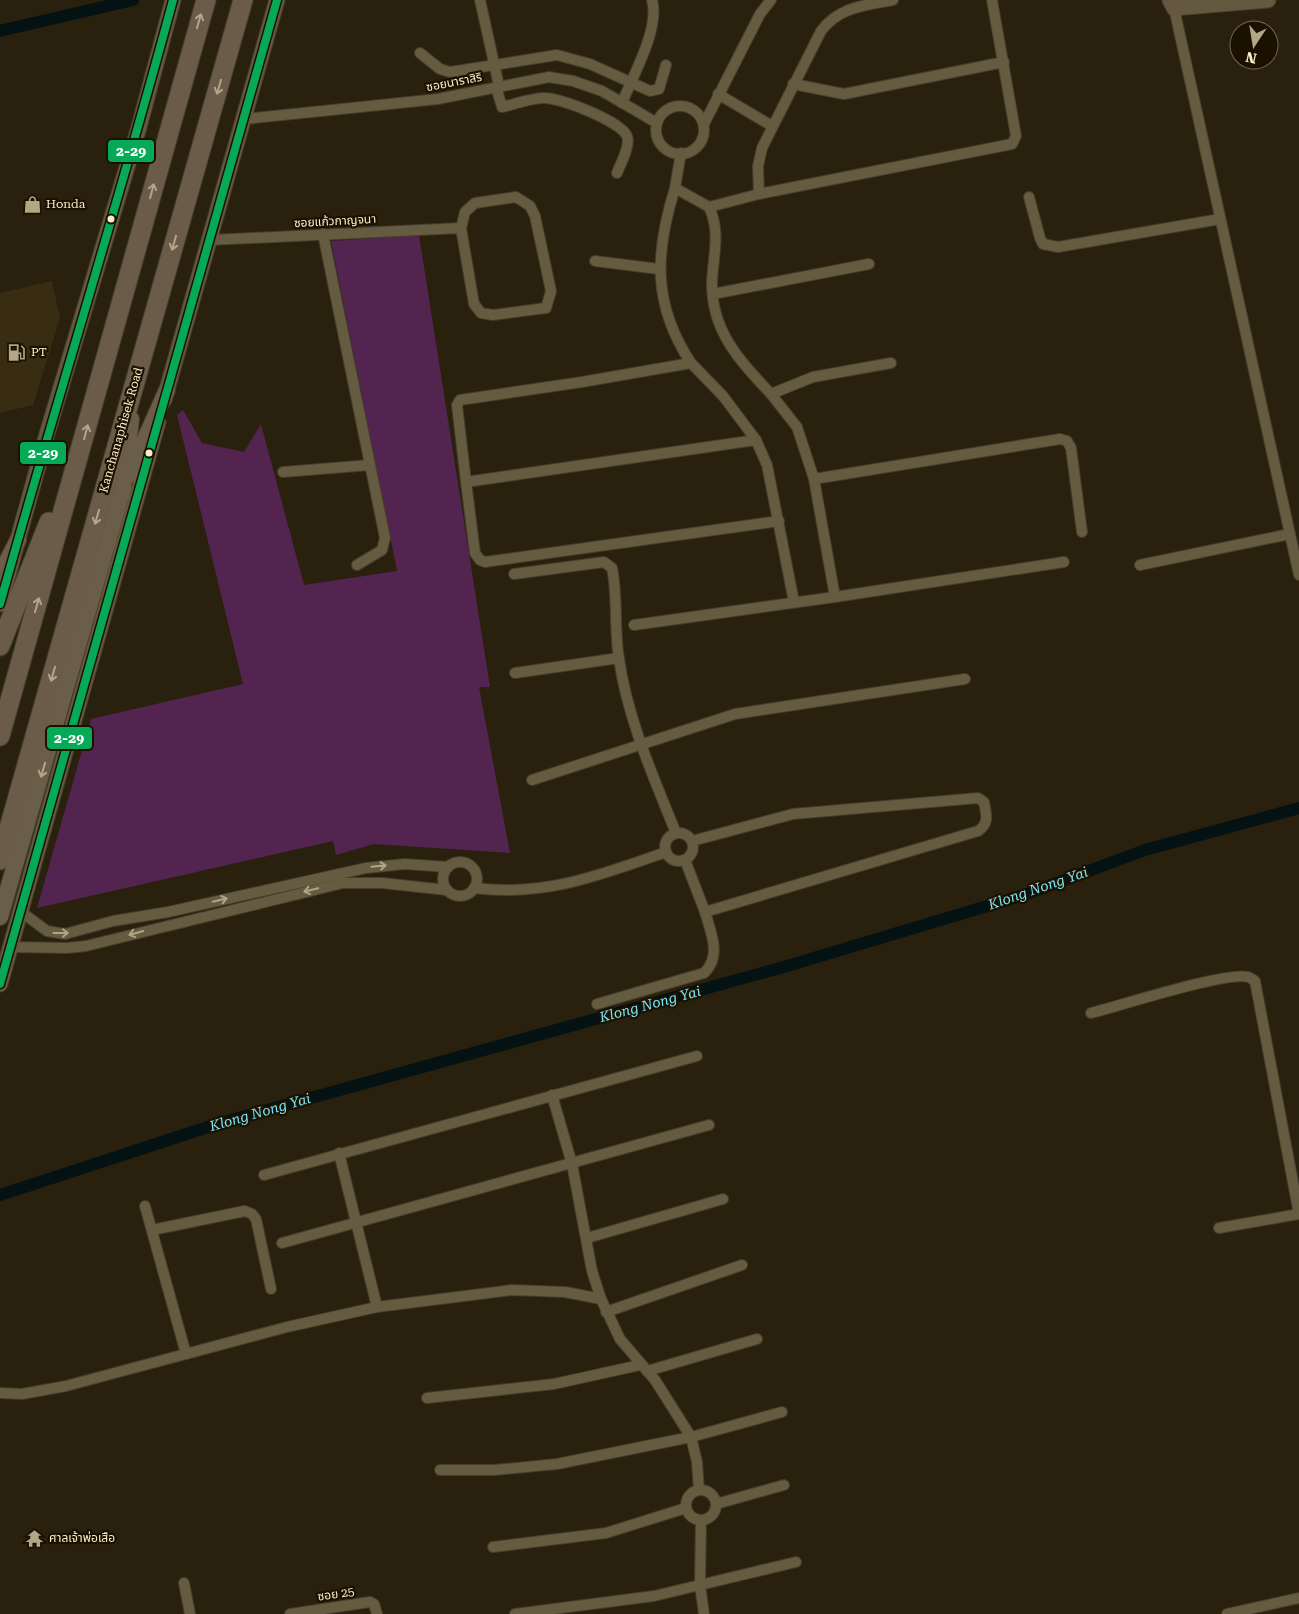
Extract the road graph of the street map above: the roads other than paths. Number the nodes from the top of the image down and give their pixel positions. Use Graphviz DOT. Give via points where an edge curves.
graph roads {
  1 [pos="173,0"];
  2 [pos="206,0"];
  3 [pos="244,0"];
  4 [pos="277,0"];
  5 [pos="480,0"];
  6 [pos="652,0"];
  7 [pos="771,0"];
  8 [pos="893,0"];
  9 [pos="992,0"];
  10 [pos="1268,0"];
  11 [pos="1172,4"];
  12 [pos="420,53"];
  13 [pos="1004,62"];
  14 [pos="494,65"];
  15 [pos="666,65"];
  16 [pos="630,82"];
  17 [pos="793,84"];
  18 [pos="497,87"];
  19 [pos="718,94"];
  20 [pos="622,103"];
  21 [pos="245,119"];
  22 [pos="657,123"];
  23 [pos="704,124"];
  24 [pos="772,126"];
  25 [pos="681,153"];
  26 [pos="617,173"];
  27 [pos="675,188"];
  28 [pos="759,194"];
  29 [pos="1029,197"];
  30 [pos="709,207"];
  31 [pos="1220,220"];
  32 [pos="461,228"];
  33 [pos="324,234"];
  34 [pos="210,240"];
  35 [pos="595,261"];
  36 [pos="869,264"];
  37 [pos="659,269"];
  38 [pos="713,294"];
  39 [pos="691,363"];
  40 [pos="891,363"];
  41 [pos="135,380"];
  42 [pos="168,390"];
  43 [pos="770,394"];
  44 [pos="756,440"];
  45 [pos="78,461"];
  46 [pos="370,465"];
  47 [pos="283,472"];
  48 [pos="814,479"];
  49 [pos="466,482"];
  50 [pos="123,489"];
  51 [pos="779,521"];
  52 [pos="1082,532"];
  53 [pos="1290,534"];
  54 [pos="18,540"];
  55 [pos="1064,562"];
  56 [pos="1140,565"];
  57 [pos="356,566"];
  58 [pos="514,574"];
  59 [pos="0,575"];
  60 [pos="1299,575"];
  61 [pos="835,597"];
  62 [pos="794,602"];
  63 [pos="0,604"];
  64 [pos="634,625"];
  65 [pos="0,646"];
  66 [pos="618,658"];
  67 [pos="515,674"];
  68 [pos="965,679"];
  69 [pos="0,736"];
  70 [pos="641,745"];
  71 [pos="532,780"];
  72 [pos="676,833"];
  73 [pos="692,841"];
  74 [pos="666,852"];
  75 [pos="0,860"];
  76 [pos="685,860"];
  77 [pos="448,867"];
  78 [pos="336,873"];
  79 [pos="339,884"];
  80 [pos="474,888"];
  81 [pos="447,890"];
  82 [pos="20,911"];
  83 [pos="705,912"];
  84 [pos="165,913"];
  85 [pos="0,917"];
  86 [pos="168,924"];
  87 [pos="10,946"];
  88 [pos="0,984"];
  89 [pos="597,1004"];
  90 [pos="1091,1013"];
  91 [pos="697,1056"];
  92 [pos="552,1095"];
  93 [pos="709,1125"];
  94 [pos="340,1153"];
  95 [pos="572,1164"];
  96 [pos="264,1175"];
  97 [pos="723,1199"];
  98 [pos="145,1206"];
  99 [pos="355,1224"];
  100 [pos="1219,1228"];
  101 [pos="152,1230"];
  102 [pos="586,1238"];
  103 [pos="282,1243"];
  104 [pos="742,1266"];
  105 [pos="271,1289"];
  106 [pos="600,1299"];
  107 [pos="377,1307"];
  108 [pos="606,1312"];
  109 [pos="758,1339"];
  110 [pos="186,1354"];
  111 [pos="644,1368"];
  112 [pos="0,1393"];
  113 [pos="427,1398"];
  114 [pos="782,1412"];
  115 [pos="691,1437"];
  116 [pos="440,1470"];
  117 [pos="784,1485"];
  118 [pos="699,1490"];
  119 [pos="716,1504"];
  120 [pos="686,1508"];
  121 [pos="701,1520"];
  122 [pos="493,1547"];
  123 [pos="796,1562"];
  124 [pos="184,1583"];
  125 [pos="700,1585"];
  126 [pos="1299,1598"];
  127 [pos="190,1614"];
  128 [pos="290,1614"];
  129 [pos="377,1614"];
  130 [pos="516,1614"];
  131 [pos="704,1614"];
  132 [pos="1227,1614"];
  1 -- 54 [label="main road"];
  45 -- 2 [label="highway, one-way"];
  3 -- 41 [label="highway, Kanchanaphisek Road, one-way"];
  4 -- 21 [label="main road"];
  5 -- 14 [label="street"];
  6 -- 16 [label="street" via="655,10 653,24"];
  7 -- 19 [label="street" via="760,14"];
  8 -- 17 [label="street" via="851,8 829,20"];
  9 -- 13 [label="street"];
  10 -- 11 [label="main road"];
  11 -- 31 [label="street"];
  12 -- 14 [label="street" via="440,69 450,72"];
  13 -- 17 [label="street" via="844,94"];
  13 -- 28 [label="street" via="1016,136 1012,144"];
  14 -- 16 [label="street" via="557,55 590,64"];
  14 -- 18 [label="street"];
  15 -- 16 [label="street" via="659,89 655,91"];
  16 -- 20 [label="street"];
  17 -- 24 [label="street"];
  18 -- 20 [label="street, ซอยนาราสิริ" via="549,77 602,91"];
  18 -- 21 [label="street, ซอยนาราสิริ" via="438,99"];
  18 -- 26 [label="street" via="502,107 543,98 558,99 575,104 616,126 628,140"];
  19 -- 23 [label="street"];
  19 -- 24 [label="street"];
  20 -- 22 [label="street, ซอยนาราสิริ"];
  21 -- 34 [label="main road"];
  22 -- 23 [label="street" via="667,110 683,106 696,112"];
  22 -- 25 [label="street" via="656,131 663,146"];
  23 -- 25 [label="street" via="699,146"];
  24 -- 28 [label="street" via="759,158"];
  25 -- 27 [label="street"];
  27 -- 30 [label="street"];
  27 -- 37 [label="street" via="663,227"];
  28 -- 30 [label="street"];
  29 -- 31 [label="street" via="1043,244 1058,247"];
  30 -- 38 [label="street" via="717,230"];
  31 -- 53 [label="street"];
  32 -- 32 [label="street" via="474,304 481,313 493,316 546,308 551,291 536,216 530,206 516,197 475,203 465,212"];
  32 -- 33 [label="street, ซอยแก้วกาญจนา"];
  33 -- 34 [label="street, ซอยแก้วกาญจนา"];
  33 -- 46 [label="street"];
  34 -- 42 [label="main road"];
  35 -- 37 [label="street"];
  36 -- 38 [label="street"];
  37 -- 39 [label="street" via="677,341"];
  38 -- 43 [label="street" via="729,347"];
  39 -- 44 [label="street"];
  39 -- 49 [label="street" via="460,400 457,405"];
  40 -- 43 [label="street" via="813,377"];
  41 -- 50 [label="main road"];
  41 -- 75 [label="highway, Kanchanaphisek Road, one-way"];
  42 -- 50 [label="main road"];
  42 -- 82 [label="main road"];
  43 -- 48 [label="street" via="797,427"];
  44 -- 49 [label="street"];
  44 -- 51 [label="street" via="767,465"];
  45 -- 65 [label="highway" via="56,506"];
  69 -- 45 [label="highway, one-way"];
  46 -- 47 [label="street"];
  46 -- 57 [label="street" via="384,544 377,554"];
  48 -- 52 [label="street" via="1060,438 1067,441 1070,448"];
  48 -- 61 [label="street"];
  49 -- 51 [label="street" via="475,553 485,562"];
  50 -- 85 [label="main road, one-way"];
  51 -- 62 [label="street"];
  53 -- 56 [label="street"];
  53 -- 60 [label="street"];
  54 -- 59 [label="main road"];
  54 -- 63 [label="main road"];
  55 -- 61 [label="street"];
  58 -- 66 [label="street" via="608,563 612,570"];
  61 -- 62 [label="street"];
  62 -- 64 [label="street"];
  66 -- 67 [label="street"];
  66 -- 70 [label="street" via="628,707"];
  68 -- 70 [label="street" via="735,714"];
  70 -- 71 [label="street"];
  70 -- 72 [label="street"];
  72 -- 73 [label="street" via="685,834"];
  72 -- 74 [label="street" via="667,838"];
  73 -- 76 [label="street" via="693,850"];
  73 -- 83 [label="street" via="793,814 978,798 984,802 988,819 986,825 978,830"];
  74 -- 76 [label="street" via="672,860"];
  74 -- 80 [label="street" via="564,885 501,890"];
  76 -- 83 [label="street"];
  78 -- 77 [label="street, one-way" via="405,864"];
  77 -- 80 [label="street" via="466,862 472,867 477,881"];
  77 -- 81 [label="street" via="443,876"];
  78 -- 79 [label="street"];
  84 -- 78 [label="street, one-way"];
  79 -- 81 [label="street" via="382,883"];
  79 -- 86 [label="street, one-way"];
  80 -- 81 [label="street" via="461,896"];
  82 -- 84 [label="street, one-way" via="47,931 65,934 113,921"];
  82 -- 87 [label="main road"];
  83 -- 89 [label="street" via="715,948 711,967 704,973"];
  84 -- 86 [label="street"];
  86 -- 87 [label="street, one-way" via="86,946"];
  87 -- 88 [label="main road"];
  90 -- 100 [label="street" via="1236,976 1249,977 1254,981 1299,1214"];
  91 -- 92 [label="street"];
  92 -- 94 [label="street"];
  92 -- 95 [label="street"];
  93 -- 95 [label="street"];
  94 -- 96 [label="street"];
  94 -- 99 [label="street"];
  95 -- 99 [label="street"];
  95 -- 102 [label="street"];
  97 -- 102 [label="street"];
  98 -- 101 [label="street"];
  99 -- 103 [label="street"];
  99 -- 107 [label="street"];
  101 -- 105 [label="street" via="244,1211 252,1214 256,1219"];
  101 -- 110 [label="street"];
  102 -- 106 [label="street"];
  104 -- 108 [label="street"];
  106 -- 107 [label="street" via="565,1292 512,1290"];
  106 -- 108 [label="street"];
  107 -- 110 [label="street"];
  108 -- 111 [label="street" via="620,1339"];
  109 -- 111 [label="street"];
  110 -- 112 [label="street" via="66,1386 22,1394"];
  111 -- 113 [label="street" via="554,1384"];
  111 -- 115 [label="street"];
  114 -- 115 [label="street"];
  115 -- 116 [label="street" via="557,1464 494,1470"];
  115 -- 118 [label="street"];
  117 -- 119 [label="street"];
  118 -- 119 [label="street" via="713,1495"];
  118 -- 120 [label="street" via="690,1494"];
  119 -- 121 [label="street" via="710,1517"];
  120 -- 121 [label="street"];
  120 -- 122 [label="street" via="606,1532"];
  121 -- 125 [label="street"];
  123 -- 125 [label="street"];
  124 -- 127 [label="street"];
  125 -- 130 [label="street" via="654,1596"];
  125 -- 131 [label="street"];
  126 -- 132 [label="street"];
  128 -- 129 [label="street, ซอย 25" via="370,1602"];
}
